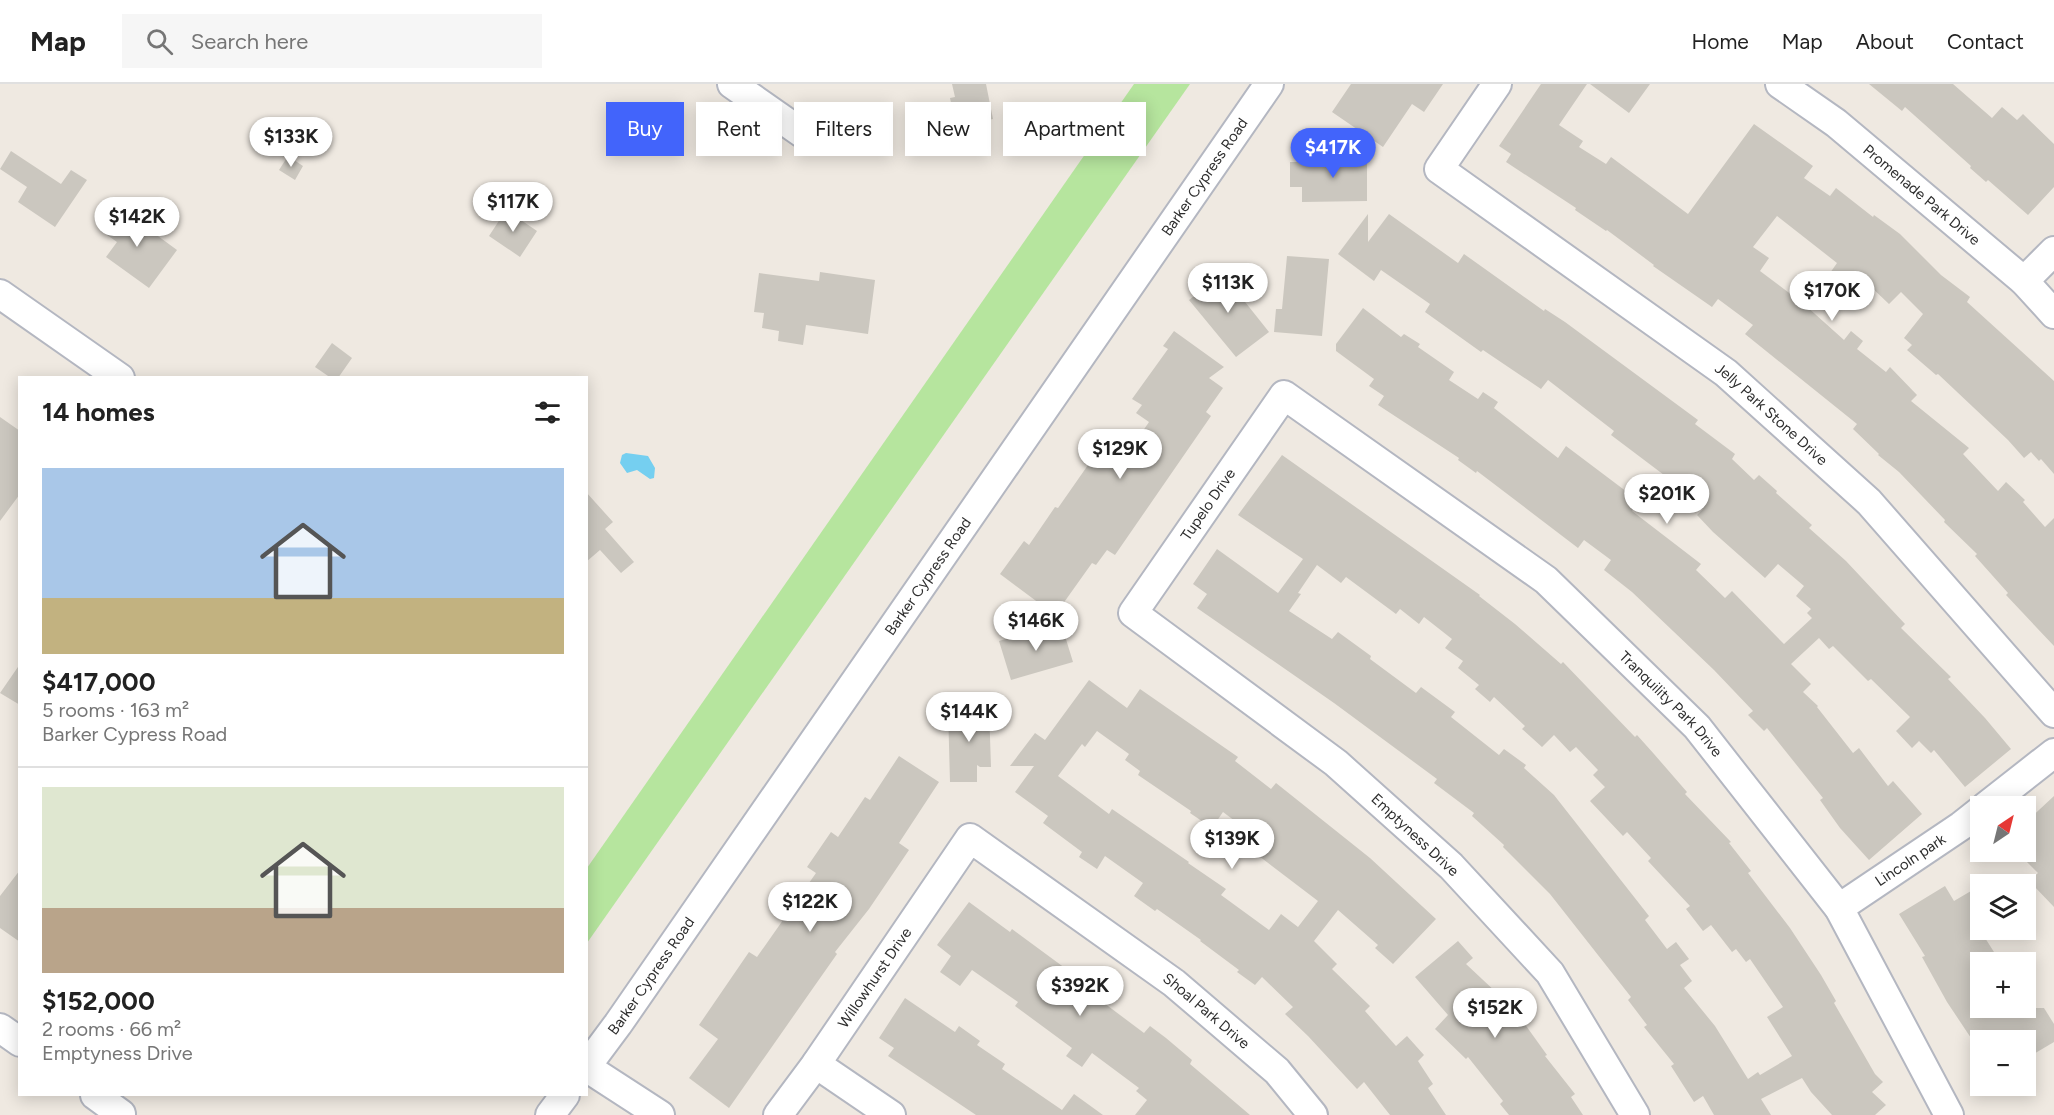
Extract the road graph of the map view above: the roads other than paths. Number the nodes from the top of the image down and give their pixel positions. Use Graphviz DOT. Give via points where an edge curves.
graph roads {
  1 [pos="732,84"];
  2 [pos="1269,84"];
  3 [pos="1497,84"];
  4 [pos="1780,84"];
  5 [pos="794,127"];
  6 [pos="2054,251"];
  7 [pos="2024,281"];
  8 [pos="0,294"];
  9 [pos="2054,314"];
  10 [pos="117,376"];
  11 [pos="1284,395"];
  12 [pos="1133,613"];
  13 [pos="2054,713"];
  14 [pos="2054,753"];
  15 [pos="2000,796"];
  16 [pos="1970,819"];
  17 [pos="970,838"];
  18 [pos="1839,908"];
  19 [pos="0,1028"];
  20 [pos="18,1041"];
  21 [pos="588,1064"];
  22 [pos="816,1064"];
  23 [pos="588,1068"];
  24 [pos="96,1096"];
  25 [pos="564,1096"];
  26 [pos="121,1114"];
  27 [pos="550,1115"];
  28 [pos="660,1115"];
  29 [pos="778,1115"];
  30 [pos="891,1115"];
  31 [pos="1313,1115"];
  32 [pos="1635,1115"];
  33 [pos="1949,1115"];
  1 -- 5 [label="street"];
  2 -- 21 [label="street, Barker Cypress Road"];
  3 -- 13 [label="street, Jelly Park Stone Drive" via="1439,169 1726,372 1869,502"];
  4 -- 7 [label="street, Promenade Park Drive" via="1836,123"];
  6 -- 7 [label="street"];
  7 -- 9 [label="street, Promenade Park Drive"];
  8 -- 10 [label="street"];
  11 -- 12 [label="street, Tupelo Drive"];
  11 -- 18 [label="street, Tranquility Park Drive" via="1546,580 1696,727"];
  12 -- 32 [label="street, Emptyness Drive" via="1336,763 1451,866 1550,973"];
  14 -- 15 [label="street"];
  16 -- 18 [label="street, Lincoln park"];
  17 -- 22 [label="street, Willowhurst Drive"];
  17 -- 31 [label="street, Shoal Park Drive" via="1174,983 1277,1071"];
  18 -- 33 [label="street, Tranquility Park Drive"];
  19 -- 20 [label="street"];
  22 -- 29 [label="street, Willowhurst Drive"];
  22 -- 30 [label="street"];
  23 -- 28 [label="street"];
  24 -- 26 [label="street"];
  25 -- 27 [label="street"];
}
